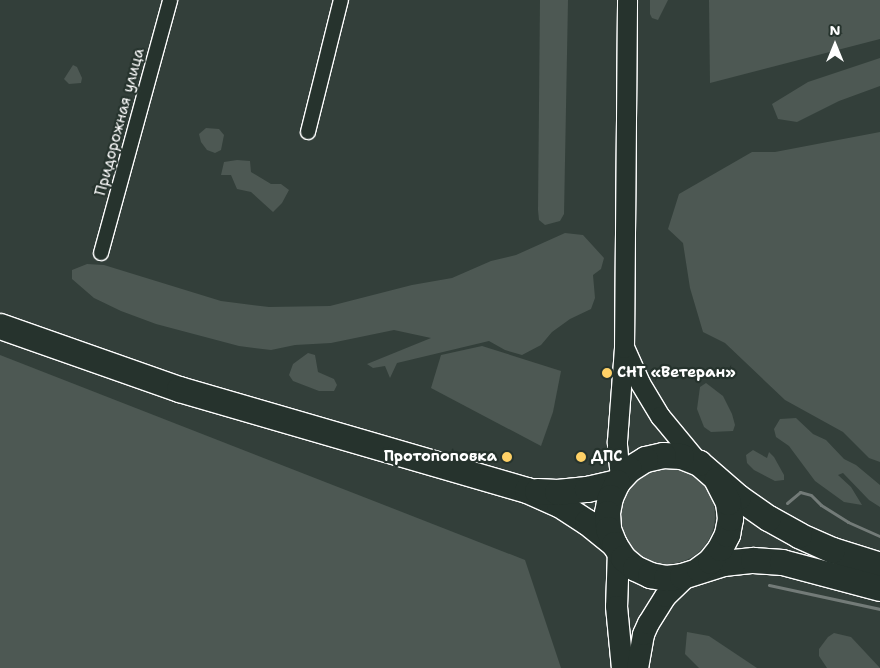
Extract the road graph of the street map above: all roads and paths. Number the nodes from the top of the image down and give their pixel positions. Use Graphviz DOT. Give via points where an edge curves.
graph roads {
  1 [pos="170,0"];
  2 [pos="341,0"];
  3 [pos="627,0"];
  4 [pos="308,132"];
  5 [pos="101,253"];
  6 [pos="0,326"];
  7 [pos="624,348"];
  8 [pos="706,469"];
  9 [pos="618,481"];
  10 [pos="527,490"];
  11 [pos="616,547"];
  12 [pos="880,565"];
  13 [pos="693,572"];
  14 [pos="880,588"];
  15 [pos="622,668"];
  16 [pos="637,668"];
  1 -- 5 [label="street, Придорожная улица"];
  2 -- 4 [label="street"];
  3 -- 7 [label="main road"];
  6 -- 10 [label="highway" via="179,390"];
  7 -- 8 [label="main road" via="660,416"];
  7 -- 9 [label="main road" via="617,441"];
  8 -- 9 [label="highway" via="681,456 663,455 645,459"];
  8 -- 12 [label="highway" via="768,518 832,550"];
  8 -- 13 [label="highway" via="722,487 730,518 720,548 710,561"];
  9 -- 10 [label="highway" via="580,490"];
  9 -- 11 [label="highway" via="607,513 608,529"];
  10 -- 11 [label="highway" via="588,522"];
  11 -- 13 [label="highway" via="635,568 650,575 666,578"];
  11 -- 15 [label="main road" via="616,606"];
  13 -- 14 [label="highway" via="723,563 782,562"];
  13 -- 16 [label="main road" via="665,596 648,623"];
}
